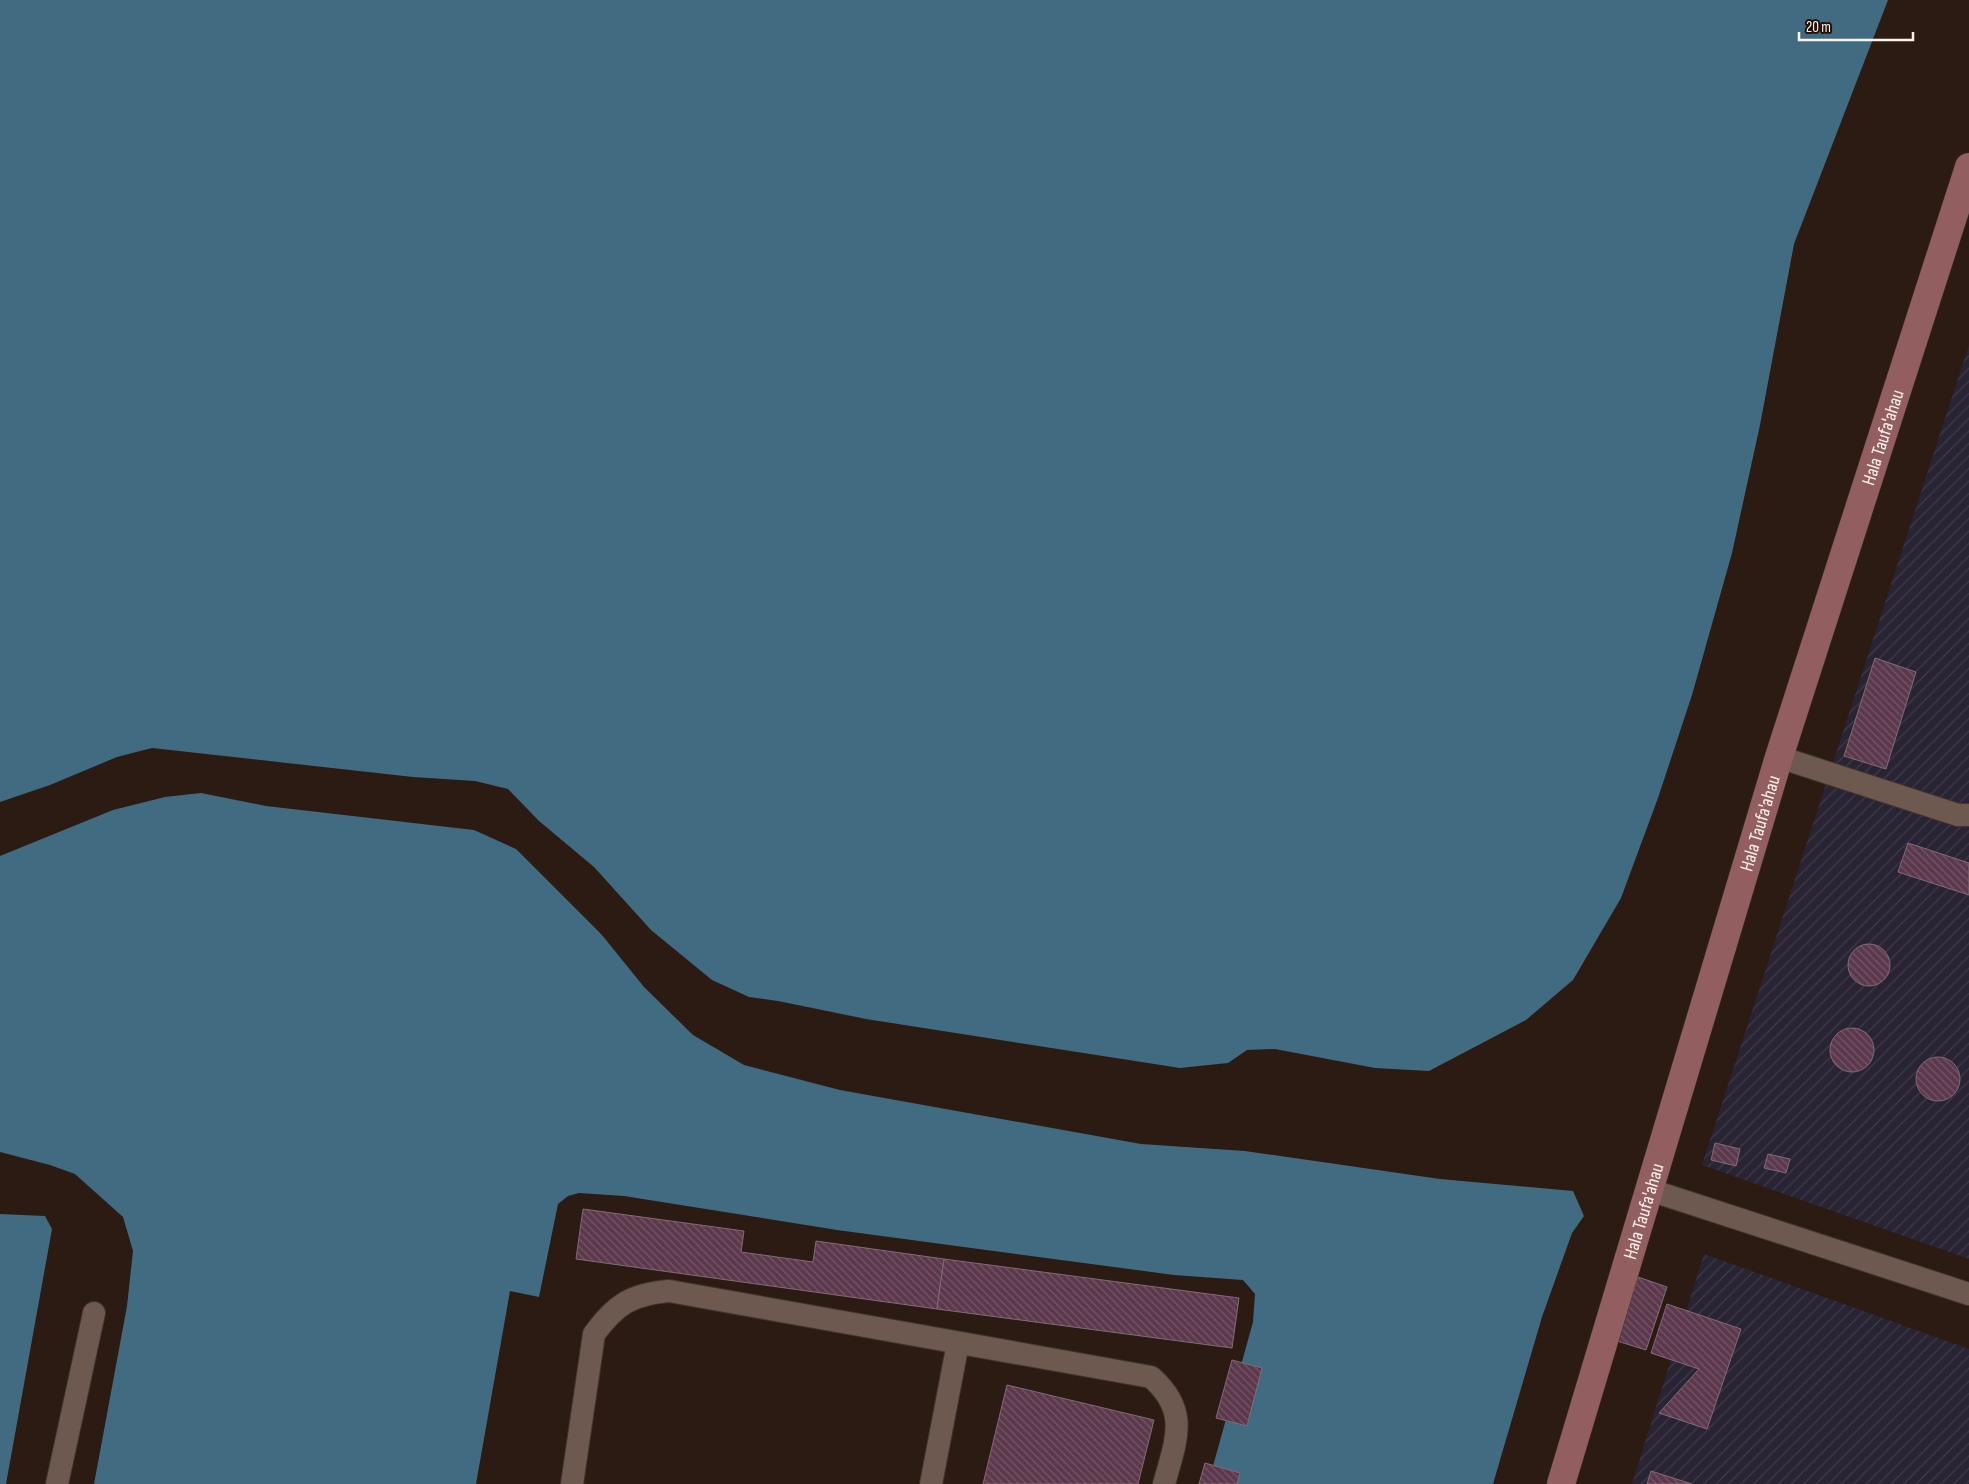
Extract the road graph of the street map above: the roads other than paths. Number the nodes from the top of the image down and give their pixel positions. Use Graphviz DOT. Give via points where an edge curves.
graph roads {
  1 [pos="1968,172"];
  2 [pos="1779,757"];
  3 [pos="1969,815"];
  4 [pos="1650,1190"];
  5 [pos="1969,1294"];
  6 [pos="94,1313"];
  7 [pos="958,1343"];
  8 [pos="57,1484"];
  9 [pos="572,1484"];
  10 [pos="931,1484"];
  11 [pos="1164,1484"];
  12 [pos="1561,1484"];
  1 -- 2 [label="street, Hala Taufa'ahau"];
  2 -- 3 [label="lane" via="1958,815"];
  2 -- 4 [label="street, Hala Taufa'ahau"];
  4 -- 5 [label="lane"];
  4 -- 12 [label="street, Hala Taufa'ahau"];
  6 -- 8 [label="lane"];
  7 -- 9 [label="lane" via="669,1291 646,1293 625,1301 607,1316 594,1334"];
  7 -- 10 [label="lane"];
  7 -- 11 [label="lane" via="1151,1376 1173,1402 1177,1418 1178,1435"];
}
